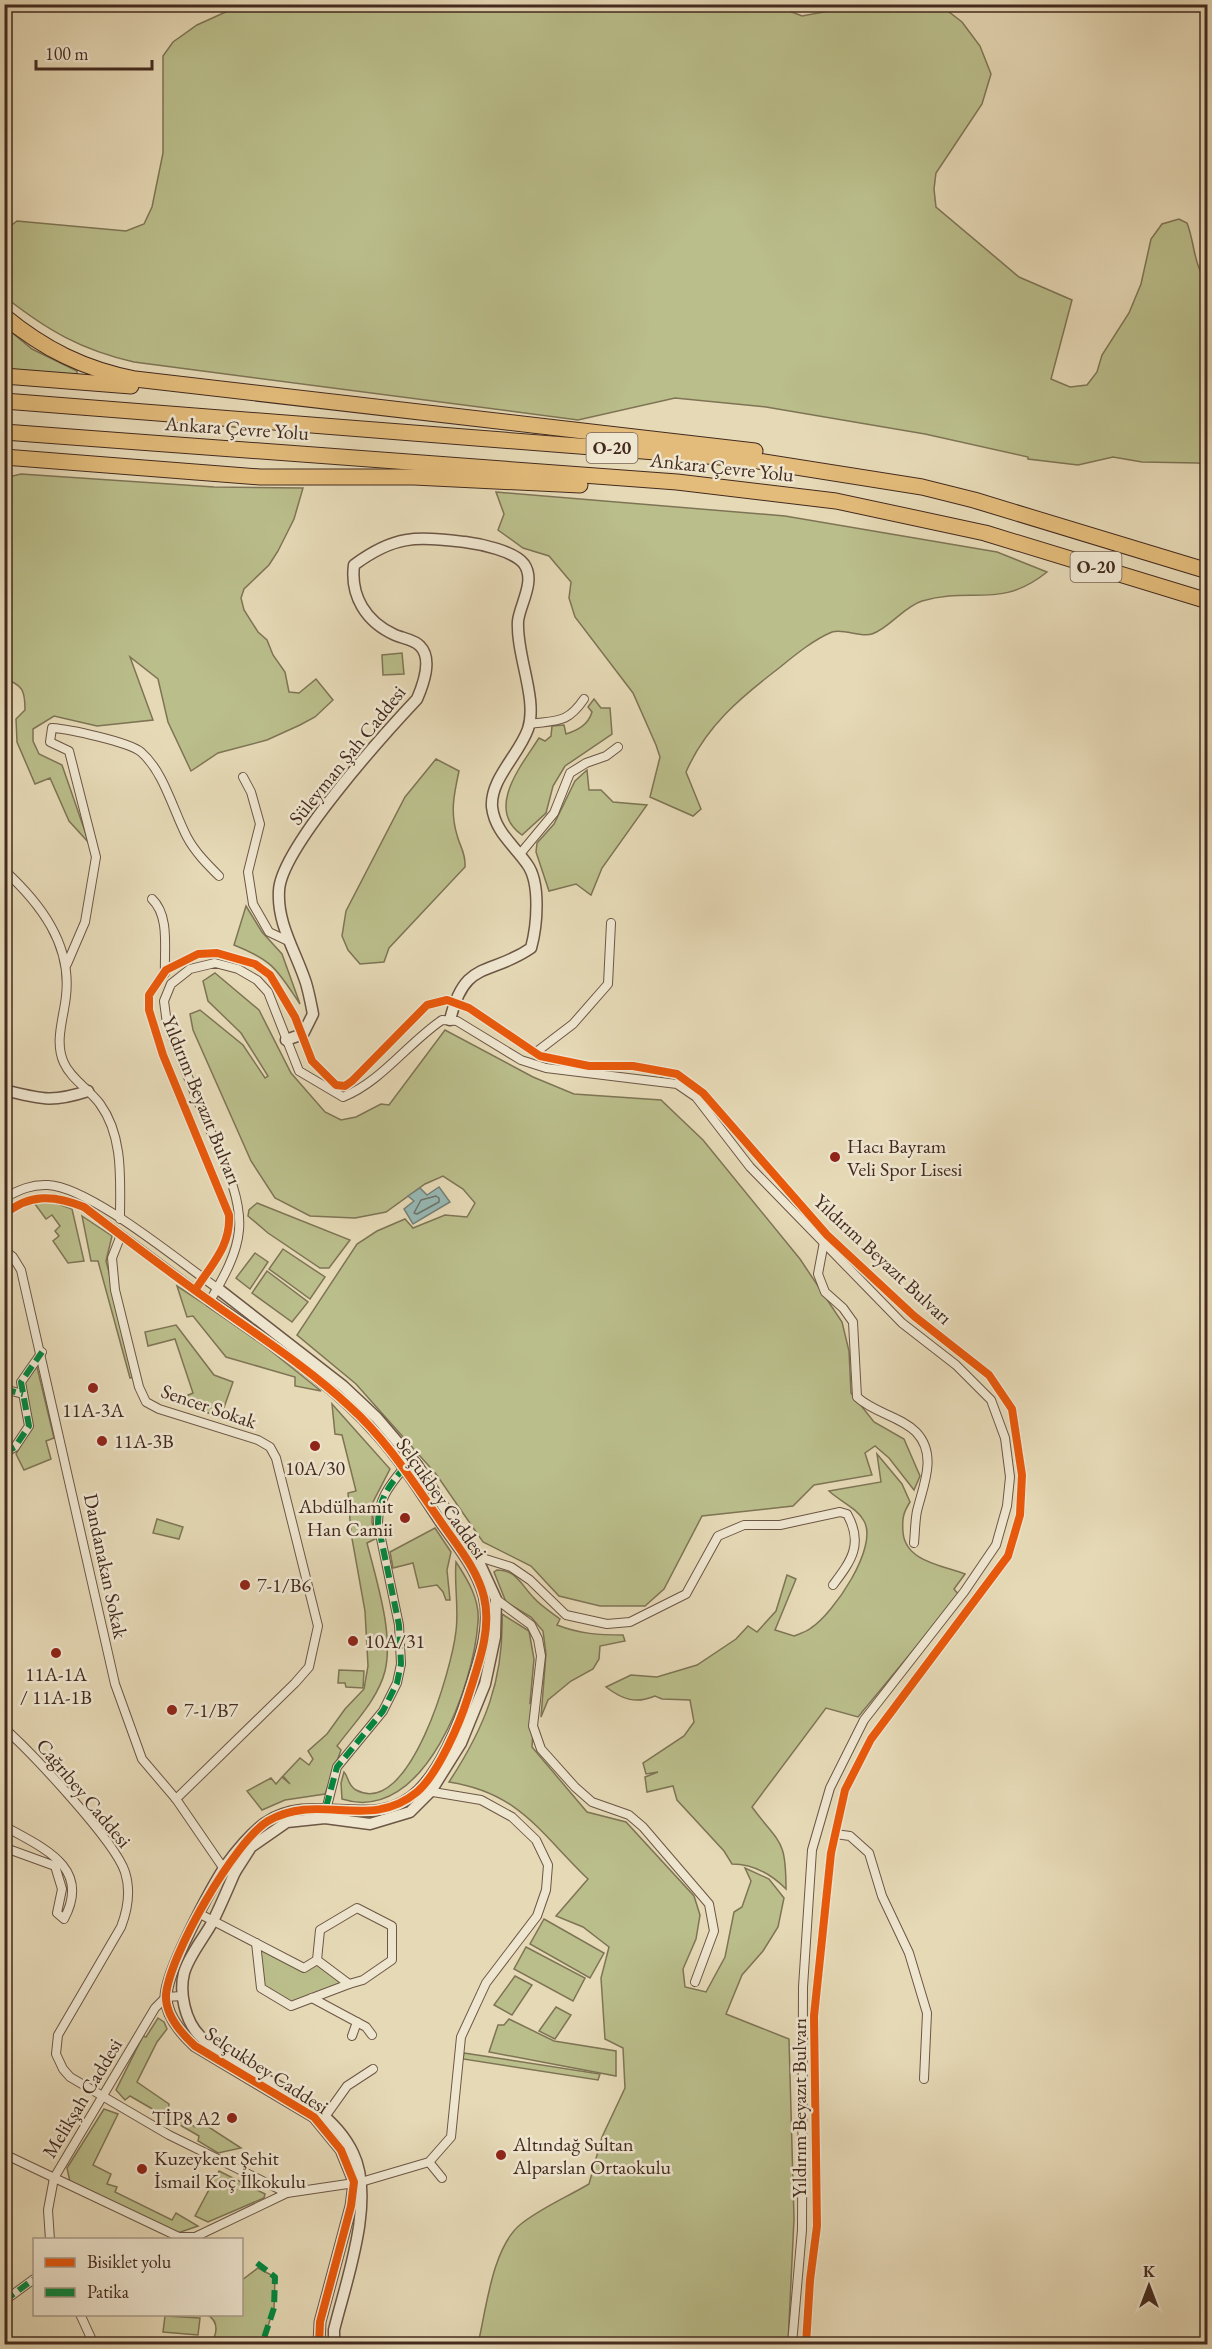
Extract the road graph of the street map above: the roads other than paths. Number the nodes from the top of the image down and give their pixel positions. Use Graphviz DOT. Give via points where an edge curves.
graph roads {
  1 [pos="4,316"];
  2 [pos="4,376"];
  3 [pos="272,394"];
  4 [pos="4,400"];
  5 [pos="4,432"];
  6 [pos="4,457"];
  7 [pos="118,465"];
  8 [pos="4,468"];
  9 [pos="921,487"];
  10 [pos="903,516"];
  11 [pos="1208,570"];
  12 [pos="1208,601"];
  13 [pos="584,699"];
  14 [pos="529,724"];
  15 [pos="618,747"];
  16 [pos="243,777"];
  17 [pos="520,854"];
  18 [pos="4,870"];
  19 [pos="219,876"];
  20 [pos="152,899"];
  21 [pos="611,923"];
  22 [pos="288,941"];
  23 [pos="67,964"];
  24 [pos="165,973"];
  25 [pos="455,1002"];
  26 [pos="450,1020"];
  27 [pos="303,1034"];
  28 [pos="286,1040"];
  29 [pos="535,1053"];
  30 [pos="4,1090"];
  31 [pos="88,1091"];
  32 [pos="4,1198"];
  33 [pos="4,1215"];
  34 [pos="120,1219"];
  35 [pos="121,1235"];
  36 [pos="824,1242"];
  37 [pos="4,1250"];
  38 [pos="203,1278"];
  39 [pos="217,1288"];
  40 [pos="196,1289"];
  41 [pos="210,1301"];
  42 [pos="42,1352"];
  43 [pos="4,1389"];
  44 [pos="23,1394"];
  45 [pos="4,1453"];
  46 [pos="403,1469"];
  47 [pos="914,1543"];
  48 [pos="465,1548"];
  49 [pos="476,1556"];
  50 [pos="833,1585"];
  51 [pos="496,1599"];
  52 [pos="4,1728"];
  53 [pos="418,1791"];
  54 [pos="431,1791"];
  55 [pos="176,1799"];
  56 [pos="326,1813"];
  57 [pos="4,1826"];
  58 [pos="836,1834"];
  59 [pos="11,1850"];
  60 [pos="224,1869"];
  61 [pos="235,1872"];
  62 [pos="4,1900"];
  63 [pos="200,1914"];
  64 [pos="4,1915"];
  65 [pos="213,1921"];
  66 [pos="256,1943"];
  67 [pos="317,1960"];
  68 [pos="694,1982"];
  69 [pos="349,1984"];
  70 [pos="182,1996"];
  71 [pos="166,1997"];
  72 [pos="312,1998"];
  73 [pos="357,2022"];
  74 [pos="372,2035"];
  75 [pos="352,2036"];
  76 [pos="373,2069"];
  77 [pos="924,2079"];
  78 [pos="103,2097"];
  79 [pos="323,2120"];
  80 [pos="4,2154"];
  81 [pos="429,2162"];
  82 [pos="54,2178"];
  83 [pos="442,2178"];
  84 [pos="357,2182"];
  85 [pos="287,2193"];
  86 [pos="50,2238"];
  87 [pos="335,2266"];
  88 [pos="348,2268"];
  89 [pos="33,2280"];
  90 [pos="4,2301"];
  91 [pos="81,2316"];
  92 [pos="91,2344"];
  93 [pos="319,2344"];
  94 [pos="334,2344"];
  95 [pos="792,2344"];
  96 [pos="807,2344"];
  1 -- 3 [label="highway" via="50,350 95,370 151,381"];
  2 -- 3 [label="highway"];
  3 -- 9 [label="highway" via="452,418 719,445 794,457"];
  4 -- 9 [label="highway, Ankara Çevre Yolu / O-20" via="745,459"];
  5 -- 10 [label="highway, Ankara Çevre Yolu / O-20" via="677,482 836,501"];
  6 -- 7 [label="highway"];
  7 -- 8 [label="highway"];
  7 -- 10 [label="highway" via="260,477 414,477 639,488 761,497"];
  9 -- 11 [label="highway, Ankara Çevre Yolu / O-20"];
  10 -- 12 [label="highway, Ankara Çevre Yolu / O-20" via="985,533"];
  13 -- 14 [label="street" via="573,715"];
  14 -- 17 [label="street, Süleyman Şah Caddesi" via="497,785 492,805 497,828"];
  14 -- 22 [label="street, Süleyman Şah Caddesi" via="531,709 520,656 518,621 529,577 525,565 516,557 471,543 418,537 376,549 354,565 353,579 361,609 373,622 420,645 425,655 424,684 417,699 312,823 290,859 278,889"];
  15 -- 17 [label="street" via="570,773 554,813"];
  16 -- 22 [label="street" via="260,824 248,872 254,904 269,932"];
  17 -- 25 [label="street, Süleyman Şah Caddesi" via="535,880 537,928 531,948 467,978"];
  18 -- 23 [label="street" via="47,917"];
  19 -- 23 [label="street" via="199,856 159,777 140,751 71,729 52,728 50,742 69,751 96,857 85,922"];
  20 -- 24 [label="street" via="160,906 164,928"];
  21 -- 29 [label="street" via="608,984 573,1024"];
  22 -- 27 [label="street, Süleyman Şah Caddesi" via="306,982 313,1014"];
  23 -- 31 [label="street" via="60,1046 64,1064"];
  24 -- 27 [label="street, Yıldırım Beyazıt Bulvarı" via="198,954 217,953 255,964 270,975"];
  24 -- 38 [label="street, Yıldırım Beyazıt Bulvarı" via="149,995 149,1010 171,1076 229,1215 228,1236"];
  25 -- 26 [label="street, Süleyman Şah Caddesi"];
  25 -- 27 [label="street, Yıldırım Beyazıt Bulvarı" via="427,1005 345,1086 336,1085 312,1060"];
  25 -- 29 [label="street, Yıldırım Beyazıt Bulvarı"];
  26 -- 28 [label="street, Yıldırım Beyazıt Bulvarı" via="442,1020 431,1028 364,1089 343,1097 299,1071"];
  26 -- 36 [label="street, Yıldırım Beyazıt Bulvarı" via="521,1060 546,1068 677,1084 696,1097 750,1167"];
  27 -- 28 [label="street"];
  28 -- 39 [label="street, Yıldırım Beyazıt Bulvarı" via="268,992 238,969 215,963 190,969 171,984 164,1001 166,1024 222,1158 238,1210 236,1247"];
  29 -- 58 [label="street, Yıldırım Beyazıt Bulvarı" via="589,1066 633,1066 677,1074 703,1093 827,1235 914,1316 989,1375 1012,1409 1022,1475 1020,1515 1008,1556 871,1739 845,1791"];
  30 -- 31 [label="street" via="60,1100"];
  31 -- 34 [label="street" via="101,1104 114,1133 120,1163"];
  32 -- 34 [label="street, Selçukbey Caddesi" via="34,1186 63,1187"];
  33 -- 35 [label="street, Selçukbey Caddesi" via="36,1198 65,1199 84,1207"];
  34 -- 38 [label="street, Selçukbey Caddesi"];
  35 -- 40 [label="street, Selçukbey Caddesi"];
  35 -- 55 [label="street, Sencer Sokak" via="112,1258 115,1290 146,1402 270,1447 318,1626 309,1667"];
  36 -- 47 [label="street" via="818,1274 825,1292 853,1322 857,1397 868,1408 916,1432 925,1448 926,1479"];
  36 -- 95 [label="street, Yıldırım Beyazıt Bulvarı" via="902,1323 956,1365 991,1400 1005,1438 1010,1477 996,1545 864,1720 830,1788 812,1850 803,1987 802,2230"];
  37 -- 42 [label="street, Dandanakan Sokak" via="21,1270"];
  38 -- 39 [label="street, Selçukbey Caddesi"];
  38 -- 40 [label="street, Yıldırım Beyazıt Bulvarı"];
  39 -- 41 [label="street, Yıldırım Beyazıt Bulvarı"];
  39 -- 48 [label="street, Selçukbey Caddesi" via="343,1386 377,1418 417,1465"];
  40 -- 41 [label="street, Selçukbey Caddesi"];
  41 -- 46 [label="street, Selçukbey Caddesi" via="350,1407"];
  42 -- 44 [label="street" via="21,1382"];
  42 -- 55 [label="street, Dandanakan Sokak" via="115,1684 142,1759"];
  43 -- 44 [label="street"];
  44 -- 45 [label="street" via="28,1426 15,1447"];
  46 -- 48 [label="street, Selçukbey Caddesi"];
  46 -- 56 [label="street" via="387,1489 378,1510 402,1649 397,1683 383,1711 337,1767"];
  48 -- 49 [label="street, Selçukbey Caddesi"];
  48 -- 53 [label="street, Selçukbey Caddesi" via="484,1596 484,1640 461,1718"];
  49 -- 50 [label="street" via="511,1568 530,1580 566,1615 607,1624 630,1622 686,1594 718,1536 744,1525 780,1525 840,1512 847,1514 853,1525 855,1547 853,1559"];
  49 -- 51 [label="street, Selçukbey Caddesi"];
  51 -- 54 [label="street, Selçukbey Caddesi" via="495,1637 484,1684 461,1743"];
  51 -- 68 [label="street" via="531,1625 538,1639 541,1656 533,1726 541,1749 592,1802 629,1815 643,1827 709,1904 714,1931"];
  52 -- 78 [label="street, Cağrıbey Caddesi" via="44,1768 115,1852 125,1873 128,1899 121,1926 62,2026 56,2044 63,2069"];
  53 -- 54 [label="street"];
  53 -- 56 [label="street, Selçukbey Caddesi" via="390,1809"];
  54 -- 56 [label="street, Selçukbey Caddesi" via="410,1812 370,1824"];
  54 -- 81 [label="street" via="481,1800 512,1817 536,1840 548,1865 546,1890 537,1916 486,1983 461,2037 451,2137"];
  55 -- 60 [label="street, Dandanakan Sokak"];
  56 -- 60 [label="street, Selçukbey Caddesi" via="287,1812 267,1822 250,1836"];
  56 -- 61 [label="street, Selçukbey Caddesi" via="287,1822 266,1834 251,1847"];
  57 -- 59 [label="street" via="66,1867 74,1884 64,1918 57,1913 62,1889 55,1866"];
  58 -- 77 [label="street" via="850,1836 869,1853 882,1896 909,1953 927,2013"];
  58 -- 96 [label="street, Yıldırım Beyazıt Bulvarı" via="814,2016 817,2226"];
  60 -- 61 [label="street"];
  60 -- 63 [label="street, Selçukbey Caddesi"];
  61 -- 65 [label="street, Selçukbey Caddesi"];
  62 -- 64 [label="street"];
  63 -- 65 [label="street"];
  63 -- 71 [label="street, Selçukbey Caddesi" via="176,1961"];
  65 -- 66 [label="street"];
  65 -- 70 [label="street, Selçukbey Caddesi" via="184,1972"];
  66 -- 67 [label="street" via="304,1968"];
  66 -- 72 [label="street" via="261,1988 291,2006"];
  67 -- 69 [label="street"];
  67 -- 69 [label="street" via="320,1930 357,1908 392,1926 392,1960 363,1980"];
  69 -- 72 [label="street"];
  70 -- 71 [label="street"];
  70 -- 79 [label="street, Selçukbey Caddesi" via="190,2024 199,2036 219,2053 296,2096"];
  71 -- 78 [label="street, Melikşah Caddesi" via="155,2008"];
  71 -- 79 [label="street, Selçukbey Caddesi" via="181,2033 195,2046"];
  72 -- 73 [label="street"];
  73 -- 74 [label="street"];
  73 -- 75 [label="street"];
  76 -- 79 [label="street" via="346,2086"];
  78 -- 82 [label="street, Melikşah Caddesi"];
  78 -- 85 [label="street, Cağrıbey Caddesi" via="169,2135"];
  79 -- 84 [label="street, Selçukbey Caddesi"];
  80 -- 82 [label="street"];
  81 -- 83 [label="street"];
  81 -- 84 [label="street"];
  82 -- 85 [label="street" via="179,2237 204,2233"];
  82 -- 86 [label="street, Melikşah Caddesi" via="48,2210"];
  84 -- 85 [label="street"];
  84 -- 87 [label="street"];
  84 -- 88 [label="street, Selçukbey Caddesi" via="363,2210"];
  87 -- 88 [label="street"];
  87 -- 93 [label="street" via="320,2322"];
  88 -- 94 [label="street, Selçukbey Caddesi"];
  89 -- 90 [label="street"];
  91 -- 92 [label="street"];
}
